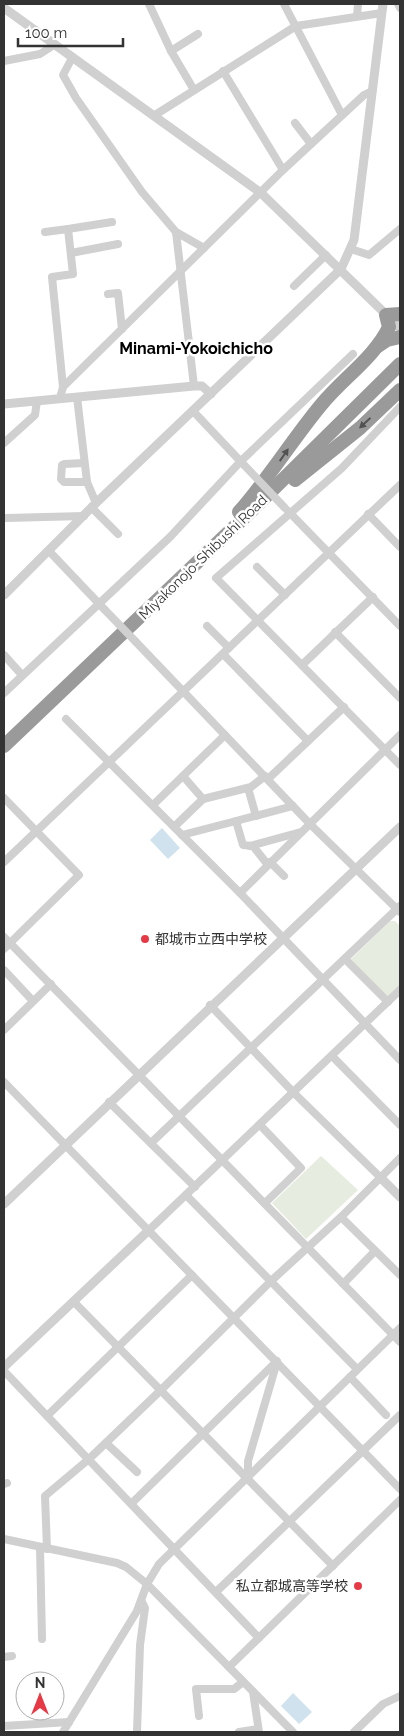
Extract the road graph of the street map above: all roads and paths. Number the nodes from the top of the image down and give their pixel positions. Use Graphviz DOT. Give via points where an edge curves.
graph roads {
  1 [pos="149,4"];
  2 [pos="284,4"];
  3 [pos="358,4"];
  4 [pos="398,4"];
  5 [pos="8,8"];
  6 [pos="383,8"];
  7 [pos="400,8"];
  8 [pos="357,16"];
  9 [pos="296,26"];
  10 [pos="198,34"];
  11 [pos="54,45"];
  12 [pos="171,51"];
  13 [pos="72,58"];
  14 [pos="4,61"];
  15 [pos="223,71"];
  16 [pos="194,90"];
  17 [pos="372,92"];
  18 [pos="155,115"];
  19 [pos="342,115"];
  20 [pos="295,122"];
  21 [pos="311,144"];
  22 [pos="283,170"];
  23 [pos="262,193"];
  24 [pos="112,222"];
  25 [pos="68,229"];
  26 [pos="400,229"];
  27 [pos="45,232"];
  28 [pos="176,232"];
  29 [pos="118,244"];
  30 [pos="204,248"];
  31 [pos="351,249"];
  32 [pos="71,253"];
  33 [pos="326,254"];
  34 [pos="342,269"];
  35 [pos="180,272"];
  36 [pos="294,286"];
  37 [pos="108,294"];
  38 [pos="393,315"];
  39 [pos="400,328"];
  40 [pos="122,329"];
  41 [pos="400,337"];
  42 [pos="375,348"];
  43 [pos="353,354"];
  44 [pos="400,364"];
  45 [pos="194,386"];
  46 [pos="63,387"];
  47 [pos="400,390"];
  48 [pos="211,394"];
  49 [pos="77,397"];
  50 [pos="60,398"];
  51 [pos="37,401"];
  52 [pos="4,404"];
  53 [pos="400,407"];
  54 [pos="193,411"];
  55 [pos="4,443"];
  56 [pos="84,463"];
  57 [pos="243,464"];
  58 [pos="86,482"];
  59 [pos="400,485"];
  60 [pos="94,505"];
  61 [pos="288,511"];
  62 [pos="368,514"];
  63 [pos="84,516"];
  64 [pos="6,518"];
  65 [pos="118,534"];
  66 [pos="400,547"];
  67 [pos="49,551"];
  68 [pos="328,553"];
  69 [pos="257,567"];
  70 [pos="4,595"];
  71 [pos="285,595"];
  72 [pos="373,597"];
  73 [pos="98,603"];
  74 [pos="148,609"];
  75 [pos="258,620"];
  76 [pos="400,625"];
  77 [pos="207,626"];
  78 [pos="335,632"];
  79 [pos="226,651"];
  80 [pos="4,655"];
  81 [pos="302,665"];
  82 [pos="22,675"];
  83 [pos="184,691"];
  84 [pos="4,693"];
  85 [pos="400,698"];
  86 [pos="344,707"];
  87 [pos="66,719"];
  88 [pos="225,735"];
  89 [pos="400,735"];
  90 [pos="308,741"];
  91 [pos="4,746"];
  92 [pos="385,749"];
  93 [pos="109,762"];
  94 [pos="400,765"];
  95 [pos="183,776"];
  96 [pos="267,778"];
  97 [pos="248,788"];
  98 [pos="4,798"];
  99 [pos="203,799"];
  100 [pos="152,805"];
  101 [pos="293,806"];
  102 [pos="256,816"];
  103 [pos="236,822"];
  104 [pos="310,824"];
  105 [pos="174,827"];
  106 [pos="400,827"];
  107 [pos="37,830"];
  108 [pos="303,832"];
  109 [pos="182,835"];
  110 [pos="250,846"];
  111 [pos="4,862"];
  112 [pos="269,864"];
  113 [pos="356,867"];
  114 [pos="284,876"];
  115 [pos="240,893"];
  116 [pos="399,909"];
  117 [pos="283,939"];
  118 [pos="6,943"];
  119 [pos="345,958"];
  120 [pos="4,970"];
  121 [pos="322,980"];
  122 [pos="51,984"];
  123 [pos="400,990"];
  124 [pos="33,1001"];
  125 [pos="388,1002"];
  126 [pos="210,1005"];
  127 [pos="365,1024"];
  128 [pos="5,1027"];
  129 [pos="251,1048"];
  130 [pos="332,1056"];
  131 [pos="400,1060"];
  132 [pos="137,1074"];
  133 [pos="4,1082"];
  134 [pos="294,1093"];
  135 [pos="109,1102"];
  136 [pos="180,1117"];
  137 [pos="260,1125"];
  138 [pos="400,1125"];
  139 [pos="151,1143"];
  140 [pos="64,1144"];
  141 [pos="400,1158"];
  142 [pos="223,1160"];
  143 [pos="382,1178"];
  144 [pos="195,1187"];
  145 [pos="186,1195"];
  146 [pos="400,1197"];
  147 [pos="265,1203"];
  148 [pos="4,1204"];
  149 [pos="341,1216"];
  150 [pos="148,1231"];
  151 [pos="307,1247"];
  152 [pos="376,1251"];
  153 [pos="192,1275"];
  154 [pos="400,1276"];
  155 [pos="271,1281"];
  156 [pos="343,1284"];
  157 [pos="74,1302"];
  158 [pos="235,1318"];
  159 [pos="400,1328"];
  160 [pos="393,1335"];
  161 [pos="400,1342"];
  162 [pos="118,1347"];
  163 [pos="277,1361"];
  164 [pos="4,1367"];
  165 [pos="357,1370"];
  166 [pos="4,1372"];
  167 [pos="350,1377"];
  168 [pos="161,1390"];
  169 [pos="320,1405"];
  170 [pos="386,1415"];
  171 [pos="47,1416"];
  172 [pos="399,1420"];
  173 [pos="203,1434"];
  174 [pos="106,1442"];
  175 [pos="363,1450"];
  176 [pos="89,1459"];
  177 [pos="137,1472"];
  178 [pos="248,1476"];
  179 [pos="400,1489"];
  180 [pos="400,1500"];
  181 [pos="132,1503"];
  182 [pos="290,1521"];
  183 [pos="4,1539"];
  184 [pos="43,1548"];
  185 [pos="174,1548"];
  186 [pos="333,1566"];
  187 [pos="147,1584"];
  188 [pos="216,1592"];
  189 [pos="142,1602"];
  190 [pos="259,1638"];
  191 [pos="42,1639"];
  192 [pos="229,1667"];
  193 [pos="243,1682"];
  194 [pos="253,1692"];
  195 [pos="400,1696"];
  196 [pos="199,1716"];
  197 [pos="70,1722"];
  198 [pos="4,1726"];
  199 [pos="258,1731"];
  200 [pos="63,1732"];
  201 [pos="137,1732"];
  202 [pos="239,1732"];
  203 [pos="293,1732"];
  204 [pos="354,1732"];
  1 -- 12 [label="street"];
  2 -- 9 [label="street"];
  3 -- 8 [label="street"];
  4 -- 7 [label="street"];
  5 -- 11 [label="street"];
  6 -- 8 [label="street"];
  6 -- 17 [label="street"];
  8 -- 9 [label="street"];
  9 -- 15 [label="street"];
  9 -- 19 [label="street"];
  10 -- 12 [label="street"];
  11 -- 13 [label="street"];
  11 -- 14 [label="street" via="40,54"];
  12 -- 16 [label="street"];
  13 -- 18 [label="street"];
  13 -- 28 [label="street" via="63,75 76,98 142,192"];
  15 -- 16 [label="street"];
  15 -- 22 [label="street"];
  16 -- 18 [label="street"];
  17 -- 19 [label="street"];
  17 -- 31 [label="street"];
  18 -- 23 [label="street"];
  19 -- 21 [label="street"];
  20 -- 21 [label="street"];
  21 -- 22 [label="street"];
  22 -- 23 [label="street"];
  23 -- 30 [label="street"];
  23 -- 33 [label="street"];
  24 -- 25 [label="street"];
  25 -- 27 [label="street"];
  25 -- 32 [label="street"];
  26 -- 31 [label="street" via="369,256"];
  28 -- 30 [label="street"];
  28 -- 35 [label="street"];
  29 -- 32 [label="street"];
  30 -- 35 [label="street"];
  31 -- 34 [label="street"];
  32 -- 46 [label="street" via="73,274 52,277"];
  33 -- 34 [label="street"];
  33 -- 36 [label="street"];
  34 -- 38 [label="street"];
  34 -- 48 [label="street"];
  35 -- 40 [label="street"];
  35 -- 45 [label="street"];
  37 -- 40 [label="street" via="118,293"];
  38 -- 39 [label="street"];
  38 -- 42 [label="highway"];
  40 -- 46 [label="street"];
  41 -- 42 [label="highway"];
  74 -- 42 [label="highway, one-way" via="256,492 321,405"];
  43 -- 57 [label="street"];
  44 -- 74 [label="highway, Miyakonojo-Shibushi Road"];
  45 -- 48 [label="street" via="202,386"];
  45 -- 49 [label="street"];
  46 -- 50 [label="street"];
  47 -- 74 [label="highway, one-way"];
  48 -- 54 [label="street"];
  49 -- 50 [label="street"];
  49 -- 56 [label="street"];
  50 -- 51 [label="street"];
  51 -- 52 [label="street"];
  51 -- 55 [label="street" via="35,415"];
  53 -- 61 [label="street" via="342,468"];
  54 -- 57 [label="street"];
  54 -- 60 [label="street"];
  56 -- 58 [label="street"];
  56 -- 58 [label="street" via="62,465 61,479 64,482"];
  57 -- 61 [label="street, bridge"];
  57 -- 73 [label="street"];
  58 -- 60 [label="street"];
  59 -- 62 [label="street"];
  60 -- 63 [label="street"];
  60 -- 65 [label="street"];
  61 -- 68 [label="street"];
  61 -- 75 [label="street" via="216,578"];
  62 -- 66 [label="street"];
  62 -- 68 [label="street"];
  63 -- 64 [label="street" via="21,513"];
  63 -- 67 [label="street"];
  67 -- 70 [label="street"];
  67 -- 73 [label="street"];
  68 -- 71 [label="street"];
  68 -- 72 [label="street"];
  69 -- 71 [label="street"];
  71 -- 75 [label="street"];
  72 -- 76 [label="street"];
  72 -- 78 [label="street"];
  73 -- 82 [label="street"];
  73 -- 83 [label="street, bridge"];
  74 -- 91 [label="highway, Miyakonojo-Shibushi Road"];
  75 -- 79 [label="street"];
  75 -- 81 [label="street"];
  77 -- 79 [label="street"];
  78 -- 81 [label="street"];
  78 -- 85 [label="street"];
  79 -- 83 [label="street"];
  79 -- 90 [label="street"];
  80 -- 82 [label="street"];
  81 -- 86 [label="street"];
  82 -- 84 [label="street"];
  83 -- 88 [label="street"];
  83 -- 93 [label="street"];
  86 -- 90 [label="street"];
  86 -- 92 [label="street"];
  87 -- 93 [label="street"];
  88 -- 95 [label="street"];
  88 -- 96 [label="street"];
  89 -- 92 [label="street"];
  90 -- 96 [label="street"];
  92 -- 94 [label="street"];
  92 -- 104 [label="street"];
  93 -- 100 [label="street"];
  93 -- 107 [label="street"];
  95 -- 99 [label="street"];
  95 -- 100 [label="street"];
  96 -- 97 [label="street"];
  96 -- 101 [label="street"];
  97 -- 99 [label="street"];
  97 -- 102 [label="street"];
  98 -- 107 [label="street"];
  99 -- 105 [label="street"];
  100 -- 105 [label="street"];
  101 -- 102 [label="street"];
  101 -- 104 [label="street"];
  102 -- 103 [label="street"];
  103 -- 109 [label="street"];
  103 -- 110 [label="street" via="243,845"];
  104 -- 108 [label="street"];
  104 -- 113 [label="street"];
  105 -- 109 [label="street"];
  106 -- 113 [label="street"];
  107 -- 111 [label="street"];
  107 -- 118 [label="street" via="79,875"];
  108 -- 110 [label="street"];
  108 -- 112 [label="street"];
  109 -- 115 [label="street"];
  110 -- 112 [label="street"];
  112 -- 114 [label="street"];
  112 -- 115 [label="street"];
  113 -- 116 [label="street"];
  113 -- 117 [label="street"];
  115 -- 117 [label="street"];
  116 -- 119 [label="street"];
  117 -- 121 [label="street"];
  117 -- 126 [label="street"];
  118 -- 122 [label="street"];
  119 -- 121 [label="street"];
  119 -- 125 [label="street"];
  120 -- 124 [label="street"];
  121 -- 127 [label="street"];
  121 -- 129 [label="street"];
  122 -- 124 [label="street"];
  122 -- 132 [label="street"];
  123 -- 125 [label="street"];
  124 -- 128 [label="street"];
  125 -- 127 [label="street"];
  126 -- 129 [label="street"];
  126 -- 132 [label="street"];
  127 -- 130 [label="street"];
  127 -- 131 [label="street"];
  129 -- 134 [label="street"];
  129 -- 136 [label="street"];
  130 -- 134 [label="street"];
  130 -- 138 [label="street"];
  132 -- 135 [label="street"];
  132 -- 136 [label="street"];
  133 -- 140 [label="street"];
  134 -- 137 [label="street"];
  134 -- 143 [label="street"];
  135 -- 139 [label="street"];
  135 -- 140 [label="street"];
  136 -- 139 [label="street"];
  136 -- 142 [label="street"];
  137 -- 142 [label="street"];
  137 -- 147 [label="street" via="301,1168"];
  139 -- 144 [label="street"];
  140 -- 148 [label="street"];
  140 -- 150 [label="street"];
  141 -- 143 [label="street"];
  142 -- 144 [label="street"];
  142 -- 147 [label="street"];
  143 -- 146 [label="street"];
  143 -- 149 [label="street"];
  144 -- 145 [label="street"];
  145 -- 150 [label="street"];
  145 -- 155 [label="street"];
  147 -- 151 [label="street"];
  149 -- 151 [label="street"];
  149 -- 152 [label="street"];
  150 -- 153 [label="street"];
  150 -- 157 [label="street"];
  151 -- 155 [label="street"];
  151 -- 156 [label="street"];
  152 -- 154 [label="street"];
  152 -- 156 [label="street"];
  153 -- 158 [label="street"];
  153 -- 162 [label="street"];
  155 -- 158 [label="street"];
  155 -- 165 [label="street"];
  156 -- 160 [label="street"];
  157 -- 162 [label="street"];
  157 -- 164 [label="street"];
  158 -- 163 [label="street"];
  158 -- 168 [label="street"];
  159 -- 160 [label="street"];
  160 -- 161 [label="street"];
  160 -- 165 [label="street"];
  162 -- 168 [label="street"];
  162 -- 171 [label="street"];
  163 -- 169 [label="street"];
  163 -- 173 [label="street"];
  163 -- 178 [label="street" via="248,1461"];
  165 -- 167 [label="street"];
  166 -- 171 [label="street"];
  167 -- 169 [label="street"];
  167 -- 170 [label="street"];
  168 -- 173 [label="street"];
  168 -- 174 [label="street"];
  169 -- 175 [label="street"];
  169 -- 178 [label="street"];
  171 -- 176 [label="street"];
  172 -- 175 [label="street"];
  173 -- 178 [label="street"];
  173 -- 181 [label="street"];
  174 -- 176 [label="street"];
  174 -- 177 [label="street"];
  175 -- 179 [label="street"];
  175 -- 182 [label="street"];
  176 -- 181 [label="street"];
  176 -- 184 [label="street" via="45,1496"];
  178 -- 182 [label="street"];
  178 -- 185 [label="street"];
  180 -- 186 [label="street"];
  181 -- 185 [label="street"];
  182 -- 186 [label="street"];
  182 -- 188 [label="street"];
  183 -- 184 [label="street"];
  184 -- 187 [label="street" via="117,1563"];
  184 -- 191 [label="street"];
  185 -- 187 [label="street"];
  185 -- 188 [label="street"];
  186 -- 190 [label="street"];
  187 -- 189 [label="street"];
  187 -- 192 [label="street"];
  188 -- 190 [label="street"];
  189 -- 197 [label="street"];
  189 -- 201 [label="street" via="145,1608 140,1645"];
  190 -- 192 [label="street"];
  192 -- 193 [label="street"];
  193 -- 194 [label="street"];
  193 -- 196 [label="street" via="234,1689 196,1689"];
  194 -- 199 [label="street"];
  194 -- 203 [label="street"];
  195 -- 204 [label="street" via="383,1704"];
  197 -- 198 [label="street"];
  197 -- 200 [label="street"];
  199 -- 202 [label="street"];
}
